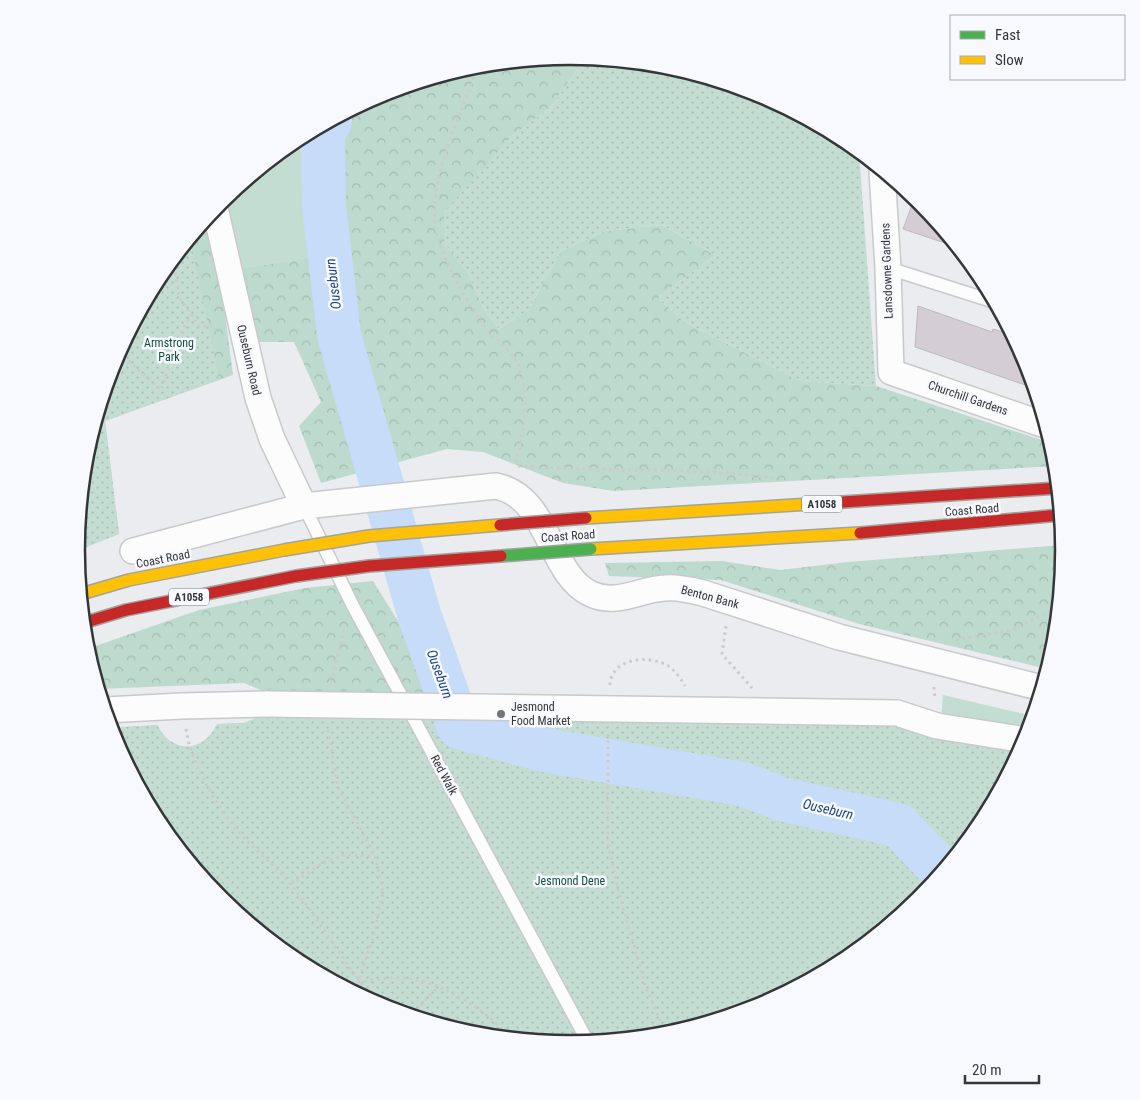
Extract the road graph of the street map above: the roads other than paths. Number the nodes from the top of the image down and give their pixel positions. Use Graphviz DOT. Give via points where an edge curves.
graph roads {
  1 [pos="883,179"];
  2 [pos="217,217"];
  3 [pos="888,268"];
  4 [pos="984,299"];
  5 [pos="891,372"];
  6 [pos="1037,422"];
  7 [pos="1051,488"];
  8 [pos="304,506"];
  9 [pos="1054,516"];
  10 [pos="133,551"];
  11 [pos="87,592"];
  12 [pos="90,621"];
  13 [pos="1035,686"];
  14 [pos="112,710"];
  15 [pos="1017,739"];
  16 [pos="584,1035"];
  1 -- 3 [label="street, Lansdowne Gardens"];
  2 -- 8 [label="street, Ouseburn Road" via="264,417"];
  3 -- 4 [label="lane"];
  3 -- 5 [label="street, Lansdowne Gardens"];
  5 -- 6 [label="street, Churchill Gardens"];
  7 -- 11 [label="highway, Coast Road / A1058, bridge" via="586,518 369,536 129,580"];
  8 -- 10 [label="street, Benton Bank"];
  8 -- 13 [label="street, Benton Bank" via="428,493 484,485 510,477 574,580 599,597 619,598 667,588 703,593 848,639"];
  8 -- 16 [label="lane, Red Walk" via="353,606"];
  9 -- 12 [label="highway, Coast Road / A1058, bridge" via="875,532 369,566 296,576 126,610"];
  14 -- 15 [label="street, bridge" via="268,704 897,713 937,726"];
}
